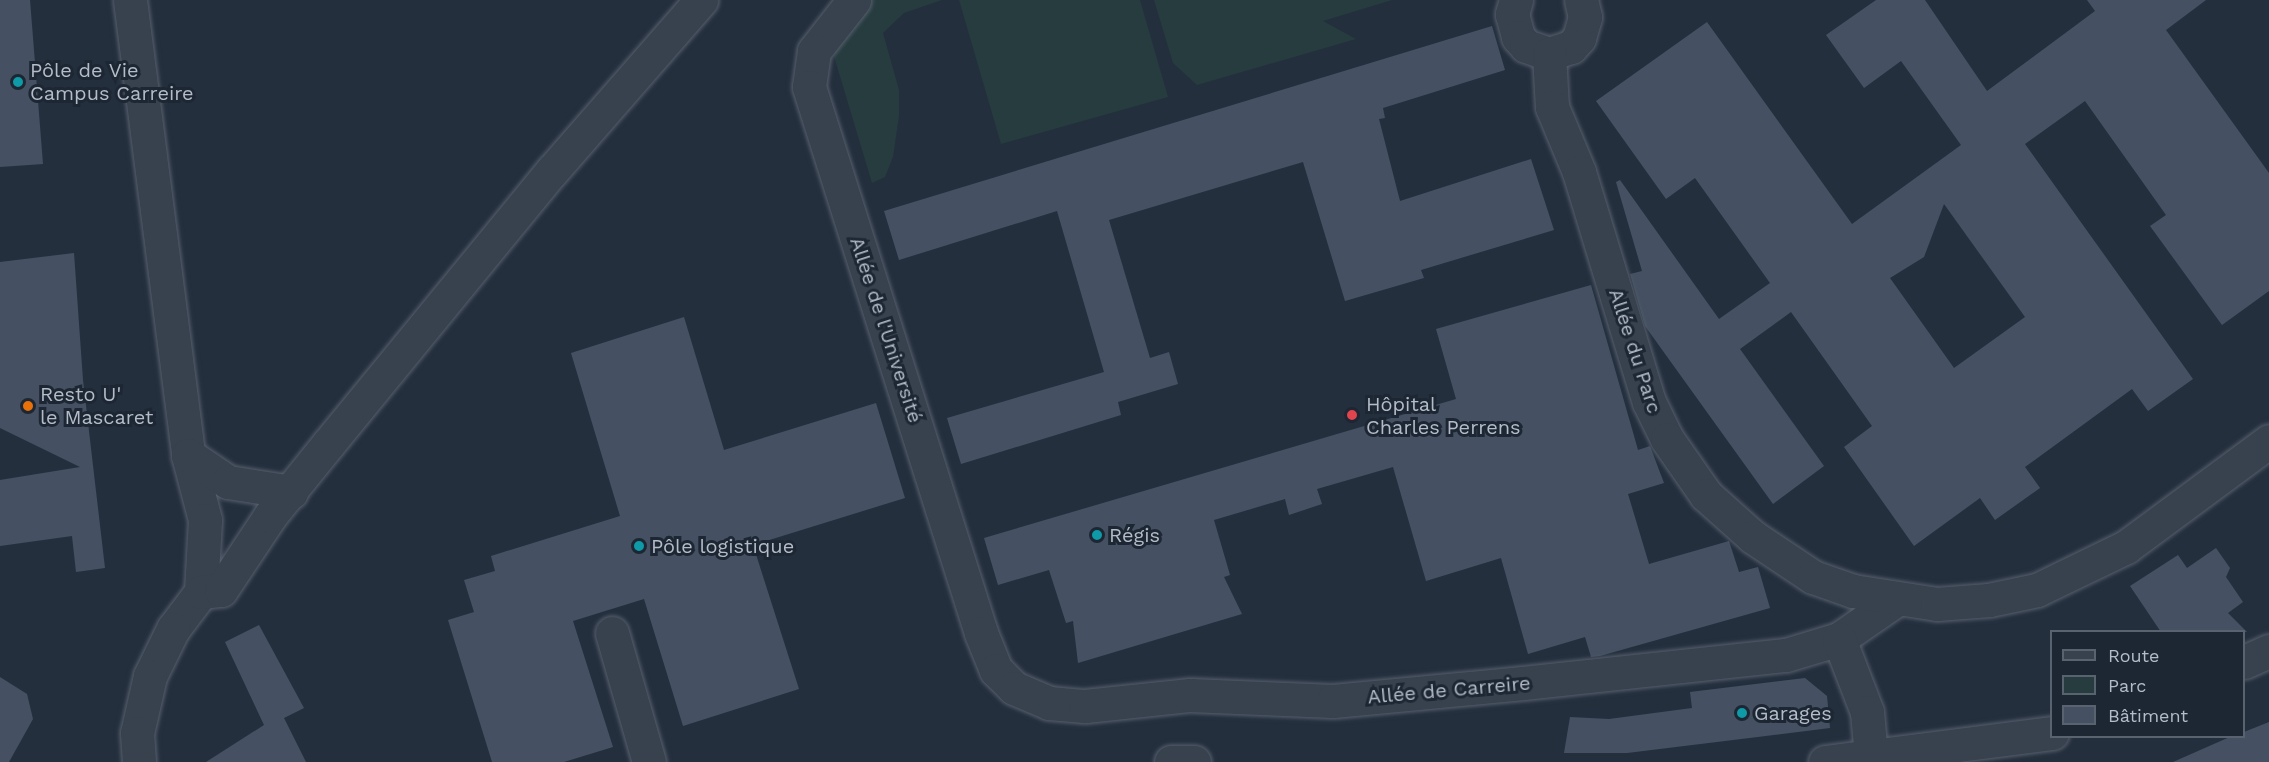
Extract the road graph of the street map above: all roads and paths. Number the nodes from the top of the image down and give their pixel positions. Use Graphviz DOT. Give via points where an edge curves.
graph roads {
  1 [pos="130,0"];
  2 [pos="701,0"];
  3 [pos="854,0"];
  4 [pos="1581,0"];
  5 [pos="1515,1"];
  6 [pos="1549,54"];
  7 [pos="2269,441"];
  8 [pos="188,455"];
  9 [pos="291,492"];
  10 [pos="201,592"];
  11 [pos="1897,599"];
  12 [pos="612,633"];
  13 [pos="1839,639"];
  14 [pos="2269,651"];
  15 [pos="2245,662"];
  16 [pos="996,670"];
  17 [pos="2050,733"];
  18 [pos="1871,756"];
  19 [pos="139,762"];
  20 [pos="649,762"];
  21 [pos="1171,762"];
  22 [pos="1194,762"];
  23 [pos="1825,762"];
  1 -- 8 [label="street"];
  2 -- 9 [label="street" via="552,171"];
  3 -- 16 [label="street, Allée de l'Université" via="814,51 809,87"];
  4 -- 6 [label="street" via="1585,17 1579,38 1570,47"];
  5 -- 6 [label="street" via="1513,26 1518,37 1526,46"];
  6 -- 11 [label="street, Allée du Parc" via="1552,107 1580,172 1649,402 1666,439 1706,495 1753,537 1813,577"];
  7 -- 11 [label="street, Allée du Parc" via="2134,541 2088,569 2037,590 1989,600 1937,604"];
  8 -- 9 [label="street" via="228,482"];
  8 -- 10 [label="street" via="205,520"];
  9 -- 10 [label="street" via="221,590"];
  10 -- 19 [label="street" via="173,629 150,676 137,733"];
  11 -- 13 [label="street, Allée de Carreire"];
  12 -- 20 [label="street"];
  13 -- 16 [label="street, Allée de Carreire" via="1786,655 1333,701 1190,695 1085,706 1049,703 1014,688"];
  13 -- 18 [label="street" via="1868,712"];
  14 -- 15 [label="street"];
  17 -- 18 [label="street"];
  18 -- 23 [label="street"];
  21 -- 22 [label="street"];
}
